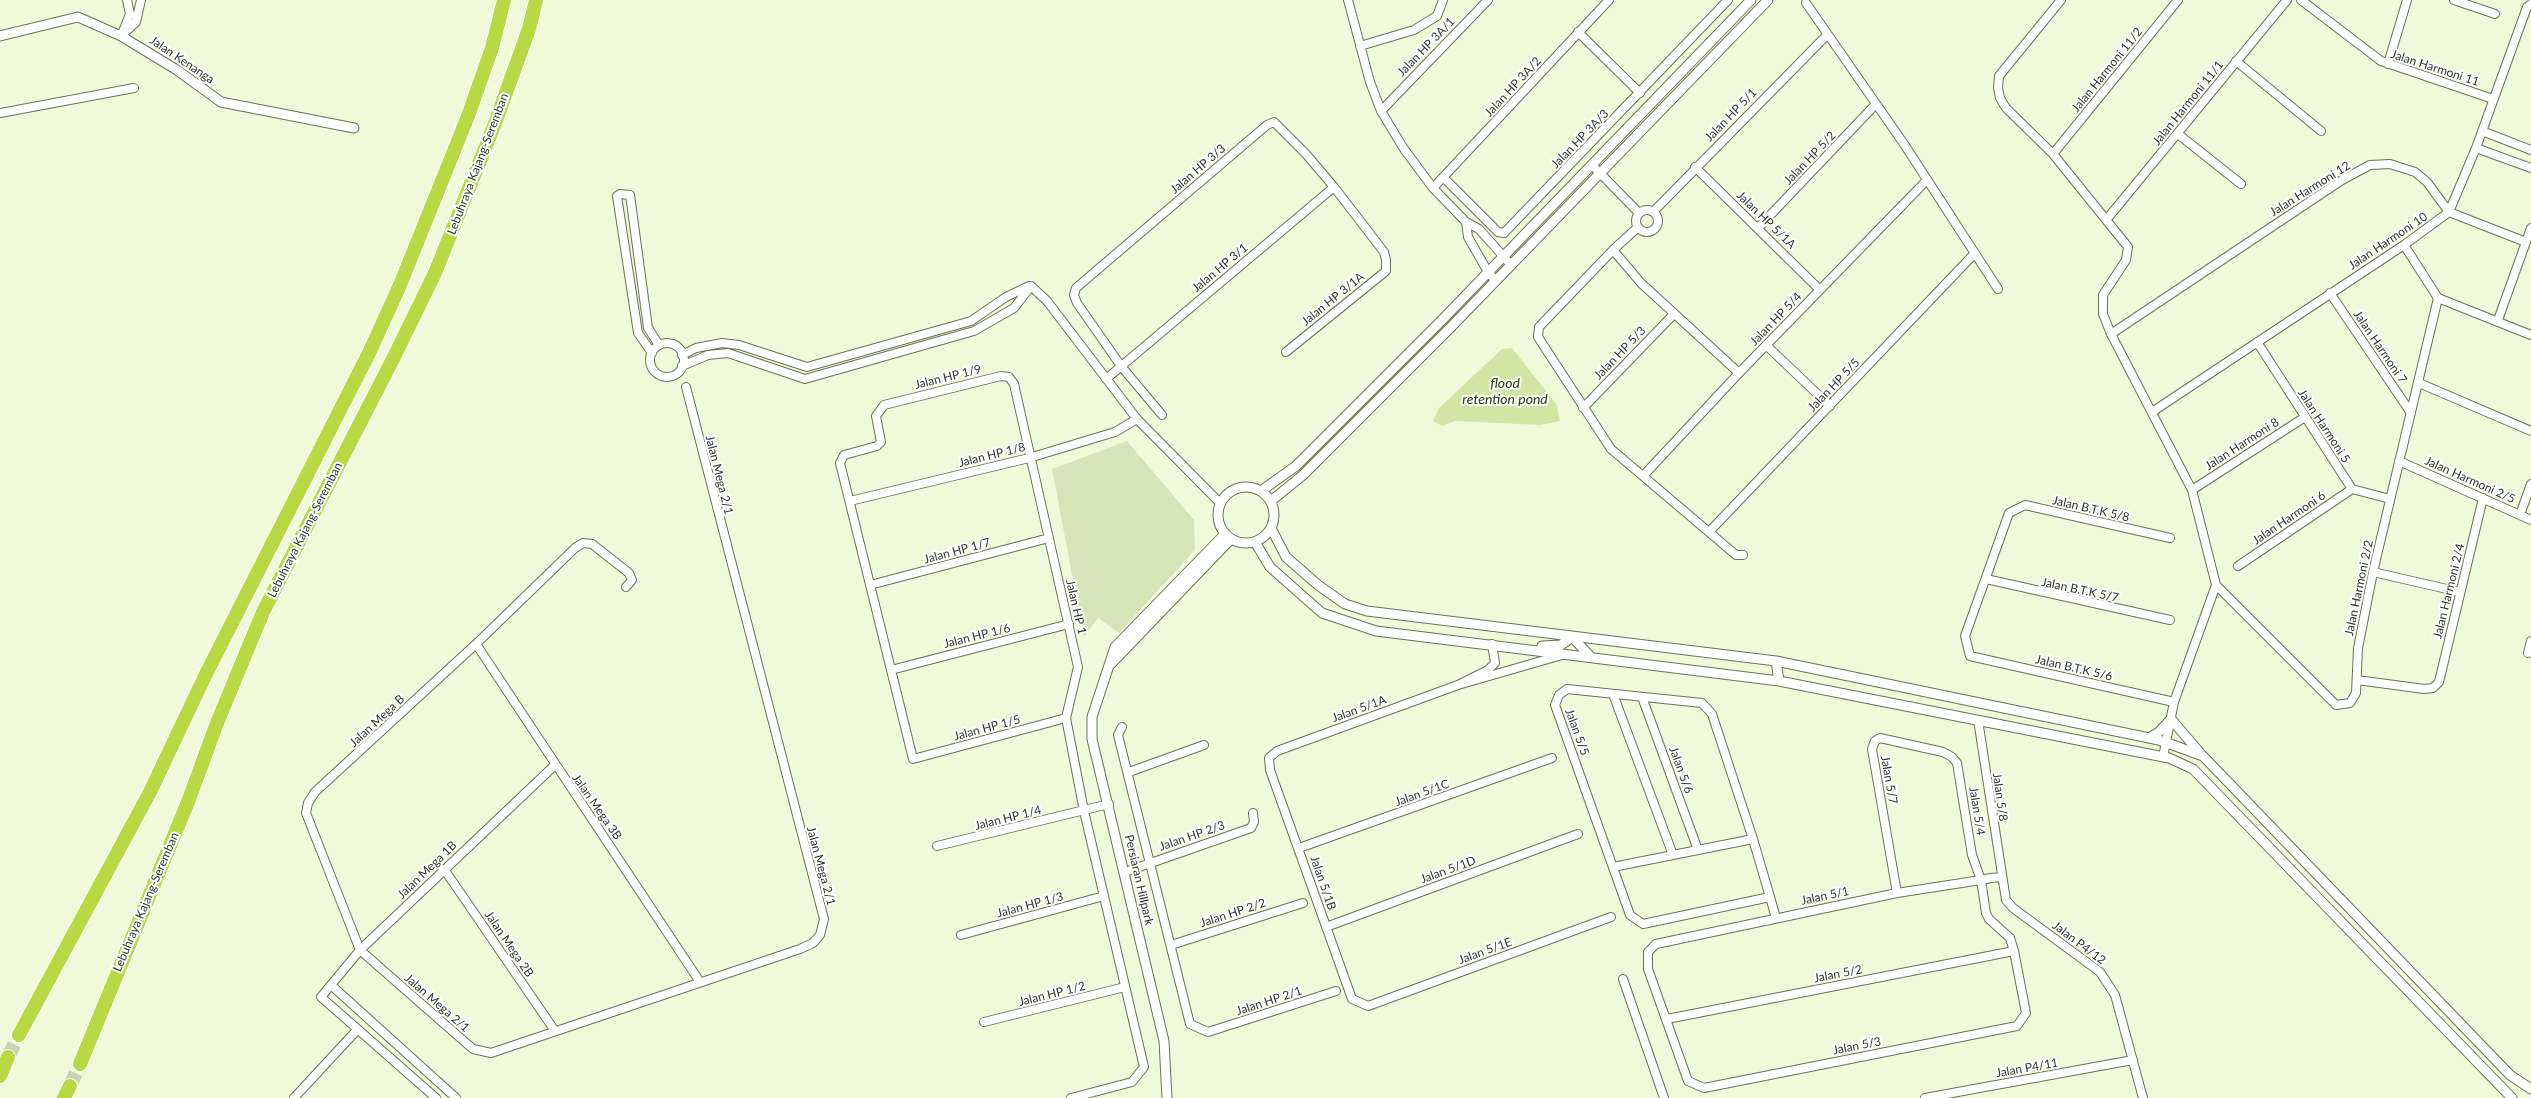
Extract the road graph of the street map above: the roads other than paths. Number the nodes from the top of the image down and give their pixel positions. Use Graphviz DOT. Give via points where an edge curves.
graph roads {
  1 [pos="127,0"];
  2 [pos="140,0"];
  3 [pos="504,0"];
  4 [pos="536,0"];
  5 [pos="1348,0"];
  6 [pos="1443,0"];
  7 [pos="1488,0"];
  8 [pos="1608,0"];
  9 [pos="1728,0"];
  10 [pos="1751,0"];
  11 [pos="1768,0"];
  12 [pos="2061,0"];
  13 [pos="2178,0"];
  14 [pos="2287,0"];
  15 [pos="2301,0"];
  16 [pos="2407,0"];
  17 [pos="2454,0"];
  18 [pos="1806,4"];
  19 [pos="2531,4"];
  20 [pos="2495,14"];
  21 [pos="1578,32"];
  22 [pos="1827,35"];
  23 [pos="0,36"];
  24 [pos="121,36"];
  25 [pos="1360,46"];
  26 [pos="2236,61"];
  27 [pos="2388,64"];
  28 [pos="134,88"];
  29 [pos="1640,93"];
  30 [pos="2493,99"];
  31 [pos="1876,104"];
  32 [pos="1381,110"];
  33 [pos="0,113"];
  34 [pos="354,128"];
  35 [pos="2321,131"];
  36 [pos="2482,131"];
  37 [pos="2178,134"];
  38 [pos="2476,148"];
  39 [pos="2531,150"];
  40 [pos="2053,154"];
  41 [pos="1592,165"];
  42 [pos="1695,167"];
  43 [pos="2531,168"];
  44 [pos="1600,174"];
  45 [pos="1444,178"];
  46 [pos="1927,180"];
  47 [pos="2241,184"];
  48 [pos="1334,187"];
  49 [pos="1433,188"];
  50 [pos="1653,212"];
  51 [pos="2449,212"];
  52 [pos="1640,213"];
  53 [pos="2107,219"];
  54 [pos="1466,222"];
  55 [pos="1638,227"];
  56 [pos="1759,227"];
  57 [pos="2531,228"];
  58 [pos="2526,242"];
  59 [pos="2404,245"];
  60 [pos="1612,250"];
  61 [pos="1975,253"];
  62 [pos="1503,257"];
  63 [pos="1386,260"];
  64 [pos="1511,265"];
  65 [pos="1488,272"];
  66 [pos="1496,281"];
  67 [pos="1031,286"];
  68 [pos="1998,289"];
  69 [pos="1820,290"];
  70 [pos="2330,293"];
  71 [pos="2438,298"];
  72 [pos="1674,314"];
  73 [pos="2498,320"];
  74 [pos="2111,334"];
  75 [pos="2531,334"];
  76 [pos="2257,342"];
  77 [pos="659,345"];
  78 [pos="1766,345"];
  79 [pos="881,346"];
  80 [pos="1286,352"];
  81 [pos="652,353"];
  82 [pos="682,355"];
  83 [pos="894,355"];
  84 [pos="682,366"];
  85 [pos="1121,366"];
  86 [pos="1739,373"];
  87 [pos="1106,379"];
  88 [pos="2418,383"];
  89 [pos="1014,384"];
  90 [pos="686,387"];
  91 [pos="1830,406"];
  92 [pos="1584,408"];
  93 [pos="2152,412"];
  94 [pos="2411,413"];
  95 [pos="1162,415"];
  96 [pos="2305,417"];
  97 [pos="1137,419"];
  98 [pos="2531,431"];
  99 [pos="1029,458"];
  100 [pos="2399,461"];
  101 [pos="1643,476"];
  102 [pos="2531,484"];
  103 [pos="2352,489"];
  104 [pos="2192,490"];
  105 [pos="1261,491"];
  106 [pos="2483,498"];
  107 [pos="2390,499"];
  108 [pos="1271,500"];
  109 [pos="850,501"];
  110 [pos="1220,503"];
  111 [pos="2520,515"];
  112 [pos="2531,520"];
  113 [pos="1271,528"];
  114 [pos="1709,532"];
  115 [pos="1228,537"];
  116 [pos="1048,538"];
  117 [pos="2170,538"];
  118 [pos="1255,542"];
  119 [pos="1743,555"];
  120 [pos="2238,566"];
  121 [pos="2373,572"];
  122 [pos="1986,580"];
  123 [pos="870,585"];
  124 [pos="2216,585"];
  125 [pos="626,587"];
  126 [pos="2460,592"];
  127 [pos="2170,620"];
  128 [pos="1069,624"];
  129 [pos="1572,637"];
  130 [pos="2531,641"];
  131 [pos="476,644"];
  132 [pos="1492,644"];
  133 [pos="1511,647"];
  134 [pos="2528,653"];
  135 [pos="1569,654"];
  136 [pos="1591,657"];
  137 [pos="1776,661"];
  138 [pos="891,670"];
  139 [pos="2357,680"];
  140 [pos="1779,681"];
  141 [pos="1458,685"];
  142 [pos="1613,694"];
  143 [pos="1642,697"];
  144 [pos="2174,702"];
  145 [pos="1066,718"];
  146 [pos="2171,718"];
  147 [pos="1978,720"];
  148 [pos="1122,727"];
  149 [pos="2150,738"];
  150 [pos="2168,742"];
  151 [pos="1204,745"];
  152 [pos="1943,752"];
  153 [pos="2203,756"];
  154 [pos="2163,757"];
  155 [pos="1269,758"];
  156 [pos="1552,758"];
  157 [pos="555,765"];
  158 [pos="1129,772"];
  159 [pos="1109,804"];
  160 [pos="1084,811"];
  161 [pos="1253,812"];
  162 [pos="1578,834"];
  163 [pos="1753,839"];
  164 [pos="937,846"];
  165 [pos="1299,848"];
  166 [pos="1698,850"];
  167 [pos="1672,855"];
  168 [pos="1151,862"];
  169 [pos="1613,867"];
  170 [pos="444,870"];
  171 [pos="1125,872"];
  172 [pos="2001,877"];
  173 [pos="1981,880"];
  174 [pos="1897,893"];
  175 [pos="1104,896"];
  176 [pos="1770,897"];
  177 [pos="1303,903"];
  178 [pos="1611,917"];
  179 [pos="1776,918"];
  180 [pos="1326,927"];
  181 [pos="961,935"];
  182 [pos="1656,944"];
  183 [pos="1171,945"];
  184 [pos="360,950"];
  185 [pos="2014,951"];
  186 [pos="1623,979"];
  187 [pos="700,982"];
  188 [pos="331,985"];
  189 [pos="1125,987"];
  190 [pos="1336,991"];
  191 [pos="1368,1006"];
  192 [pos="1666,1019"];
  193 [pos="984,1022"];
  194 [pos="358,1030"];
  195 [pos="555,1031"];
  196 [pos="19,1035"];
  197 [pos="8,1057"];
  198 [pos="2133,1060"];
  199 [pos="80,1064"];
  200 [pos="0,1076"];
  201 [pos="2531,1089"];
  202 [pos="294,1098"];
  203 [pos="436,1098"];
  204 [pos="456,1098"];
  205 [pos="1071,1098"];
  206 [pos="1167,1098"];
  207 [pos="1664,1098"];
  208 [pos="1925,1098"];
  209 [pos="2143,1098"];
  210 [pos="2512,1098"];
  1 -- 24 [label="street" via="130,14"];
  2 -- 24 [label="street" via="136,22"];
  3 -- 196 [label="highway, Lebuhraya Kajang-Seremban" via="492,48 468,116 370,351 205,676 150,792"];
  4 -- 199 [label="highway, Lebuhraya Kajang-Seremban" via="529,29 494,126 435,273 264,612"];
  5 -- 25 [label="street"];
  6 -- 25 [label="street" via="1437,16 1414,30"];
  7 -- 32 [label="street, Jalan HP 3A/1"];
  8 -- 21 [label="street, Jalan HP 3A/2"];
  9 -- 29 [label="street, Jalan HP 3A/3"];
  10 -- 41 [label="street"];
  11 -- 44 [label="street"];
  12 -- 40 [label="street" via="1999,76 1998,88 2006,108"];
  13 -- 40 [label="street, Jalan Harmoni 11/2"];
  14 -- 26 [label="street, Jalan Harmoni 11/1"];
  15 -- 27 [label="street, Jalan Harmoni 11" via="2380,62"];
  16 -- 27 [label="street"];
  17 -- 20 [label="street"];
  18 -- 22 [label="street"];
  19 -- 30 [label="street" via="2527,7"];
  21 -- 29 [label="street"];
  21 -- 45 [label="street, Jalan HP 3A/2"];
  22 -- 31 [label="street"];
  22 -- 42 [label="street, Jalan HP 5/1"];
  23 -- 24 [label="street, Jalan Kenanga" via="78,18"];
  24 -- 34 [label="street, Jalan Kenanga" via="221,102"];
  25 -- 32 [label="street"];
  26 -- 35 [label="street"];
  26 -- 37 [label="street, Jalan Harmoni 11/1"];
  27 -- 30 [label="street, Jalan Harmoni 11"];
  28 -- 33 [label="street"];
  29 -- 45 [label="street, Jalan HP 3A/3" via="1504,233 1498,232"];
  30 -- 36 [label="street"];
  31 -- 46 [label="street"];
  31 -- 56 [label="street, Jalan HP 5/2"];
  32 -- 49 [label="street"];
  36 -- 38 [label="street"];
  36 -- 39 [label="street"];
  37 -- 47 [label="street"];
  37 -- 53 [label="street, Jalan Harmoni 11/1"];
  38 -- 43 [label="street"];
  38 -- 51 [label="street"];
  40 -- 53 [label="street"];
  41 -- 44 [label="street"];
  41 -- 62 [label="street"];
  42 -- 50 [label="street, Jalan HP 5/1"];
  42 -- 56 [label="street, Jalan HP 5/1A"];
  44 -- 52 [label="street"];
  44 -- 64 [label="street"];
  45 -- 49 [label="street, Jalan HP 3A/2"];
  46 -- 61 [label="street"];
  46 -- 69 [label="street, Jalan HP 5/4"];
  48 -- 63 [label="street, Jalan HP 3/3" via="1384,252"];
  48 -- 85 [label="street, Jalan HP 3/1"];
  48 -- 85 [label="street, Jalan HP 3/3" via="1280,126 1274,122 1267,124 1076,288 1076,303"];
  49 -- 54 [label="street"];
  50 -- 52 [label="street" via="1644,210"];
  50 -- 55 [label="street" via="1657,218 1655,228 1646,231"];
  51 -- 58 [label="street"];
  51 -- 59 [label="street, Jalan Harmoni 10"];
  51 -- 74 [label="street, Jalan Harmoni 12" via="2427,182 2415,172 2390,164 2370,165 2342,180"];
  52 -- 55 [label="street" via="1636,219"];
  53 -- 74 [label="street" via="2128,246 2126,260 2103,295 2104,314"];
  54 -- 62 [label="street" via="1479,229"];
  54 -- 65 [label="street" via="1468,236"];
  55 -- 60 [label="street"];
  56 -- 69 [label="street, Jalan HP 5/1A"];
  57 -- 58 [label="street"];
  58 -- 73 [label="street"];
  59 -- 70 [label="street, Jalan Harmoni 10"];
  59 -- 71 [label="street"];
  60 -- 72 [label="street"];
  60 -- 92 [label="street" via="1539,327 1538,337"];
  61 -- 68 [label="street"];
  61 -- 91 [label="street, Jalan HP 5/5"];
  62 -- 64 [label="street"];
  62 -- 65 [label="street"];
  63 -- 80 [label="street, Jalan HP 3/1A" via="1386,271"];
  64 -- 66 [label="street"];
  65 -- 66 [label="street"];
  65 -- 105 [label="street" via="1296,466"];
  66 -- 108 [label="street" via="1303,475"];
  67 -- 79 [label="street" via="1006,297 971,321"];
  67 -- 83 [label="street" via="1014,308 974,331"];
  67 -- 87 [label="street" via="1047,301"];
  69 -- 78 [label="street, Jalan HP 5/4"];
  70 -- 76 [label="street, Jalan Harmoni 10"];
  70 -- 94 [label="street, Jalan Harmoni 7"];
  71 -- 73 [label="street"];
  71 -- 88 [label="street, Jalan Harmoni 2/2"];
  72 -- 86 [label="street"];
  72 -- 92 [label="street, Jalan HP 5/3"];
  73 -- 75 [label="street"];
  74 -- 93 [label="street"];
  76 -- 93 [label="street, Jalan Harmoni 10"];
  76 -- 96 [label="street, Jalan Harmoni 5"];
  77 -- 81 [label="street"];
  77 -- 81 [label="street" via="648,328 630,195 620,194 617,196 638,333"];
  77 -- 82 [label="street" via="676,346"];
  78 -- 86 [label="street, Jalan HP 5/4"];
  78 -- 91 [label="street"];
  79 -- 82 [label="street" via="807,367 739,345 696,348"];
  79 -- 83 [label="street" via="884,354"];
  81 -- 84 [label="street" via="650,363 660,375 670,377"];
  82 -- 84 [label="street"];
  83 -- 84 [label="street" via="804,379 728,353 708,355"];
  85 -- 87 [label="street, Jalan HP 3/1"];
  85 -- 95 [label="street"];
  86 -- 101 [label="street, Jalan HP 5/4"];
  87 -- 97 [label="street"];
  88 -- 94 [label="street, Jalan Harmoni 2/2"];
  88 -- 98 [label="street"];
  89 -- 99 [label="street, Jalan HP 1"];
  89 -- 109 [label="street, Jalan HP 1/9" via="1009,377 1001,376 884,405 876,416 881,442 844,455 840,463"];
  90 -- 187 [label="street, Jalan Mega 2/1" via="824,920 814,943"];
  91 -- 114 [label="street, Jalan HP 5/5"];
  92 -- 101 [label="street" via="1611,449"];
  93 -- 104 [label="street"];
  94 -- 100 [label="street, Jalan Harmoni 2/2"];
  96 -- 103 [label="street, Jalan Harmoni 5"];
  96 -- 104 [label="street, Jalan Harmoni 8"];
  97 -- 99 [label="street, Jalan HP 1/8" via="1116,432"];
  97 -- 110 [label="street"];
  99 -- 109 [label="street, Jalan HP 1/8"];
  99 -- 116 [label="street, Jalan HP 1"];
  100 -- 106 [label="street, Jalan Harmoni 2/5"];
  100 -- 107 [label="street, Jalan Harmoni 2/2"];
  101 -- 114 [label="street"];
  102 -- 111 [label="street"];
  103 -- 107 [label="street"];
  103 -- 120 [label="street, Jalan Harmoni 6"];
  104 -- 124 [label="street"];
  105 -- 108 [label="street"];
  105 -- 110 [label="street" via="1242,487 1233,490"];
  106 -- 111 [label="street, Jalan Harmoni 2/5"];
  106 -- 126 [label="street, Jalan Harmoni 2/4"];
  107 -- 121 [label="street, Jalan Harmoni 2/2"];
  108 -- 113 [label="street" via="1274,512"];
  109 -- 123 [label="street"];
  110 -- 115 [label="street" via="1218,519"];
  111 -- 112 [label="street, Jalan Harmoni 2/5"];
  113 -- 118 [label="street"];
  113 -- 129 [label="street" via="1286,557 1318,585 1352,606 1393,616"];
  114 -- 119 [label="street" via="1738,557"];
  115 -- 118 [label="street"];
  115 -- 159 [label="street, Persiaran Hillpark" via="1106,669 1092,717 1092,739"];
  116 -- 123 [label="street, Jalan HP 1/7"];
  116 -- 128 [label="street, Jalan HP 1"];
  117 -- 122 [label="street, Jalan B.T.K 5/8" via="2025,505 2009,513"];
  118 -- 132 [label="street" via="1270,567 1322,613 1376,631"];
  121 -- 126 [label="street"];
  121 -- 139 [label="street, Jalan Harmoni 2/2" via="2358,648"];
  122 -- 127 [label="street, Jalan B.T.K 5/7"];
  122 -- 144 [label="street, Jalan B.T.K 5/6" via="1965,636 1970,656"];
  123 -- 138 [label="street"];
  124 -- 139 [label="street, Jalan Harmoni 2/2" via="2336,705 2350,703 2356,693"];
  124 -- 144 [label="street"];
  125 -- 131 [label="street, Jalan Mega B" via="632,580 629,573 592,544 583,543"];
  126 -- 139 [label="street, Jalan Harmoni 2/4" via="2439,682 2433,688"];
  128 -- 138 [label="street, Jalan HP 1/6"];
  128 -- 145 [label="street, Jalan HP 1" via="1078,667"];
  129 -- 133 [label="street" via="1561,645"];
  129 -- 136 [label="street"];
  129 -- 137 [label="street"];
  130 -- 134 [label="street"];
  131 -- 157 [label="street, Jalan Mega 3B"];
  131 -- 184 [label="street, Jalan Mega B" via="315,792 308,803 306,813"];
  132 -- 133 [label="street"];
  132 -- 141 [label="street" via="1495,663"];
  133 -- 135 [label="street"];
  135 -- 136 [label="street"];
  135 -- 141 [label="street"];
  136 -- 140 [label="street"];
  137 -- 140 [label="street"];
  137 -- 149 [label="street"];
  138 -- 145 [label="street, Jalan HP 1/5" via="914,759"];
  140 -- 147 [label="street"];
  141 -- 155 [label="street, Jalan 5/1A" via="1278,751"];
  142 -- 143 [label="street, Jalan 5/5"];
  142 -- 167 [label="street"];
  142 -- 169 [label="street, Jalan 5/5" via="1567,689 1559,695 1555,705"];
  143 -- 163 [label="street, Jalan 5/5" via="1702,704 1712,714"];
  143 -- 166 [label="street, Jalan 5/6"];
  144 -- 146 [label="street"];
  145 -- 160 [label="street, Jalan HP 1"];
  146 -- 149 [label="street"];
  146 -- 150 [label="street"];
  146 -- 153 [label="street"];
  147 -- 154 [label="street"];
  147 -- 172 [label="street, Jalan 5/8"];
  148 -- 158 [label="street" via="1118,735"];
  149 -- 150 [label="street"];
  150 -- 153 [label="street"];
  150 -- 154 [label="street"];
  151 -- 158 [label="street"];
  152 -- 173 [label="street, Jalan 5/4" via="1957,763 1972,856"];
  152 -- 174 [label="street, Jalan 5/7" via="1880,738 1872,748"];
  153 -- 201 [label="street" via="2510,1075"];
  154 -- 210 [label="street" via="2193,769"];
  155 -- 165 [label="street, Jalan 5/1B" via="1270,770"];
  156 -- 165 [label="street, Jalan 5/1C"];
  157 -- 170 [label="street, Jalan Mega 1B"];
  157 -- 187 [label="street, Jalan Mega 3B"];
  158 -- 168 [label="street"];
  159 -- 160 [label="street"];
  159 -- 171 [label="street, Persiaran Hillpark"];
  160 -- 164 [label="street, Jalan HP 1/4"];
  160 -- 175 [label="street, Jalan HP 1"];
  161 -- 168 [label="street, Jalan HP 2/3" via="1251,828"];
  162 -- 180 [label="street, Jalan 5/1D"];
  163 -- 166 [label="street"];
  163 -- 176 [label="street, Jalan 5/5"];
  165 -- 180 [label="street, Jalan 5/1B"];
  166 -- 167 [label="street"];
  167 -- 169 [label="street"];
  168 -- 171 [label="street, Jalan HP 2/3"];
  168 -- 183 [label="street"];
  169 -- 176 [label="street, Jalan 5/5" via="1630,915 1643,924"];
  170 -- 184 [label="street, Jalan Mega 1B"];
  170 -- 195 [label="street, Jalan Mega 2B"];
  171 -- 206 [label="street, Persiaran Hillpark" via="1164,1041"];
  172 -- 173 [label="street, Jalan 5/1"];
  172 -- 198 [label="street, Jalan P4/12" via="2006,900 2013,908 2100,972 2115,995"];
  173 -- 174 [label="street, Jalan 5/1"];
  173 -- 185 [label="street, Jalan 5/3" via="1986,913 2010,938"];
  174 -- 179 [label="street, Jalan 5/1"];
  175 -- 181 [label="street, Jalan HP 1/3"];
  175 -- 189 [label="street, Jalan HP 1"];
  176 -- 179 [label="street, Jalan 5/5"];
  177 -- 183 [label="street, Jalan HP 2/2"];
  178 -- 191 [label="street, Jalan 5/1E"];
  179 -- 182 [label="street, Jalan 5/1"];
  180 -- 191 [label="street, Jalan 5/1B" via="1352,999"];
  182 -- 192 [label="street, Jalan 5/3" via="1648,952 1648,969"];
  183 -- 190 [label="street, Jalan HP 2/1" via="1186,1016 1190,1024 1208,1032"];
  184 -- 188 [label="street, Jalan Mega 1B"];
  184 -- 195 [label="street, Jalan Mega 2/1" via="473,1049 491,1053"];
  185 -- 192 [label="street, Jalan 5/2"];
  185 -- 192 [label="street, Jalan 5/3" via="2026,1013 2017,1026 1704,1088 1688,1081"];
  186 -- 207 [label="street"];
  187 -- 195 [label="street, Jalan Mega 2/1"];
  188 -- 194 [label="street, Jalan Mega 1B" via="321,997"];
  188 -- 204 [label="street"];
  189 -- 193 [label="street, Jalan HP 1/2"];
  189 -- 205 [label="street, Jalan HP 1" via="1144,1067 1132,1082"];
  194 -- 202 [label="street"];
  194 -- 203 [label="street"];
  197 -- 200 [label="highway"];
  198 -- 208 [label="street, Jalan P4/11"];
  198 -- 209 [label="street, Jalan P4/12"];
}
